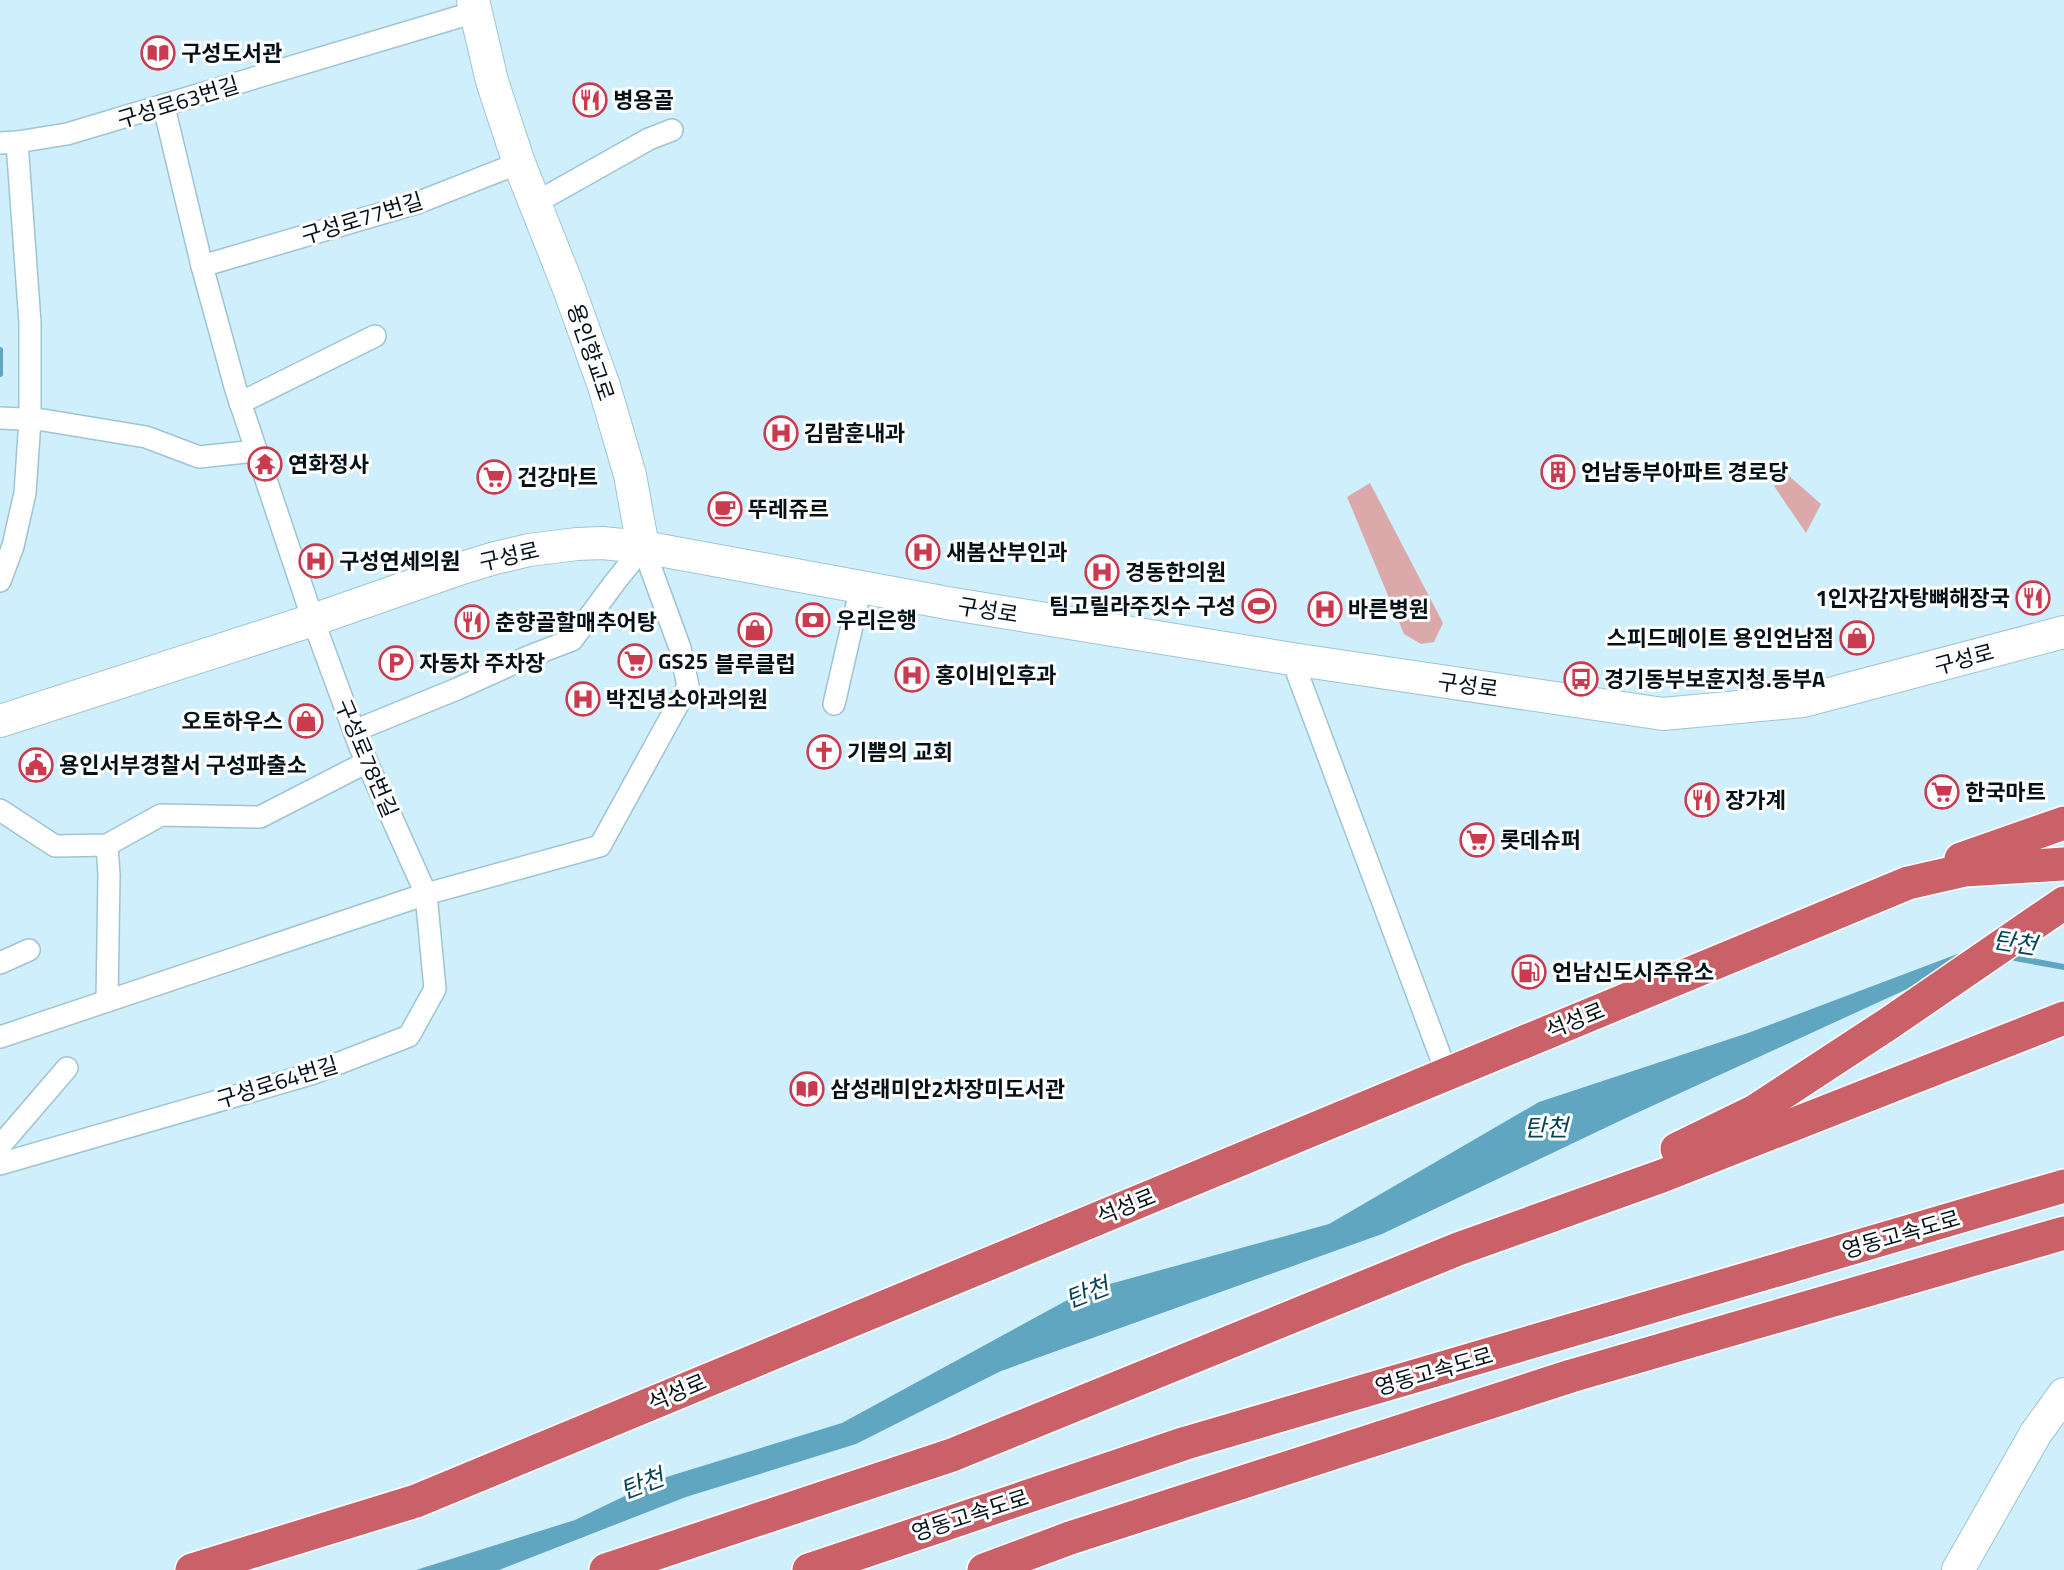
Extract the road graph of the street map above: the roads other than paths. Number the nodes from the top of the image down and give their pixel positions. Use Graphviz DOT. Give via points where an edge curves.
graph roads {
  1 [pos="474,6"];
  2 [pos="164,106"];
  3 [pos="672,130"];
  4 [pos="10,142"];
  5 [pos="519,163"];
  6 [pos="535,206"];
  7 [pos="202,266"];
  8 [pos="375,336"];
  9 [pos="240,403"];
  10 [pos="0,418"];
  11 [pos="30,420"];
  12 [pos="256,451"];
  13 [pos="643,547"];
  14 [pos="0,581"];
  15 [pos="861,587"];
  16 [pos="313,620"];
  17 [pos="2064,632"];
  18 [pos="1292,659"];
  19 [pos="834,704"];
  20 [pos="0,721"];
  21 [pos="354,731"];
  22 [pos="367,762"];
  23 [pos="0,810"];
  24 [pos="2064,823"];
  25 [pos="107,845"];
  26 [pos="2064,864"];
  27 [pos="1908,883"];
  28 [pos="426,894"];
  29 [pos="2064,903"];
  30 [pos="29,950"];
  31 [pos="0,963"];
  32 [pos="107,1001"];
  33 [pos="2064,1018"];
  34 [pos="0,1037"];
  35 [pos="67,1068"];
  36 [pos="1447,1074"];
  37 [pos="0,1146"];
  38 [pos="0,1164"];
  39 [pos="2064,1186"];
  40 [pos="2064,1233"];
  41 [pos="1458,1249"];
  42 [pos="2064,1394"];
  43 [pos="192,1570"];
  44 [pos="606,1570"];
  45 [pos="809,1570"];
  46 [pos="984,1570"];
  47 [pos="1958,1570"];
  1 -- 2 [label="street, 구성로63번길"];
  1 -- 5 [label="main road, 용인향교로" via="492,81"];
  2 -- 4 [label="street, 구성로63번길" via="68,134"];
  2 -- 7 [label="street"];
  3 -- 6 [label="street" via="649,139"];
  4 -- 11 [label="street, 구성로63번길" via="30,323"];
  5 -- 6 [label="main road, 용인향교로"];
  5 -- 7 [label="street, 구성로77번길" via="417,203"];
  6 -- 13 [label="main road, 용인향교로" via="604,386 630,475"];
  7 -- 9 [label="street"];
  8 -- 9 [label="street"];
  9 -- 12 [label="street"];
  10 -- 11 [label="street"];
  11 -- 12 [label="street" via="146,437 199,457"];
  11 -- 14 [label="street, 구성로63번길" via="25,494"];
  12 -- 16 [label="street"];
  13 -- 15 [label="main road, 구성로"];
  13 -- 16 [label="main road, 구성로" via="602,543 529,550 462,568"];
  13 -- 21 [label="street" via="572,640"];
  13 -- 28 [label="street" via="680,648 688,686 600,846"];
  15 -- 18 [label="main road, 구성로"];
  15 -- 19 [label="street"];
  16 -- 20 [label="main road, 구성로"];
  16 -- 21 [label="street, 구성로78번길"];
  17 -- 18 [label="main road, 구성로" via="1803,701 1663,714"];
  18 -- 36 [label="street"];
  21 -- 22 [label="street, 구성로78번길"];
  22 -- 25 [label="street" via="260,818 162,814"];
  22 -- 28 [label="street, 구성로78번길"];
  23 -- 25 [label="street" via="55,846"];
  24 -- 27 [label="highway"];
  25 -- 32 [label="street"];
  26 -- 27 [label="highway, 석성로" via="1965,870"];
  27 -- 36 [label="highway, 석성로"];
  28 -- 32 [label="street"];
  28 -- 38 [label="street, 구성로64번길" via="435,989 409,1036 311,1074"];
  29 -- 41 [label="highway" via="1755,1111 1660,1157 1546,1197"];
  30 -- 31 [label="street"];
  32 -- 34 [label="street"];
  33 -- 41 [label="highway" via="1673,1171"];
  35 -- 37 [label="street"];
  36 -- 43 [label="highway, 석성로" via="416,1501"];
  39 -- 45 [label="highway, 영동고속도로" via="1186,1443"];
  40 -- 46 [label="highway, 영동고속도로" via="1571,1376 1070,1538"];
  41 -- 44 [label="highway" via="952,1455"];
  42 -- 47 [label="main road" via="2036,1433"];
}
